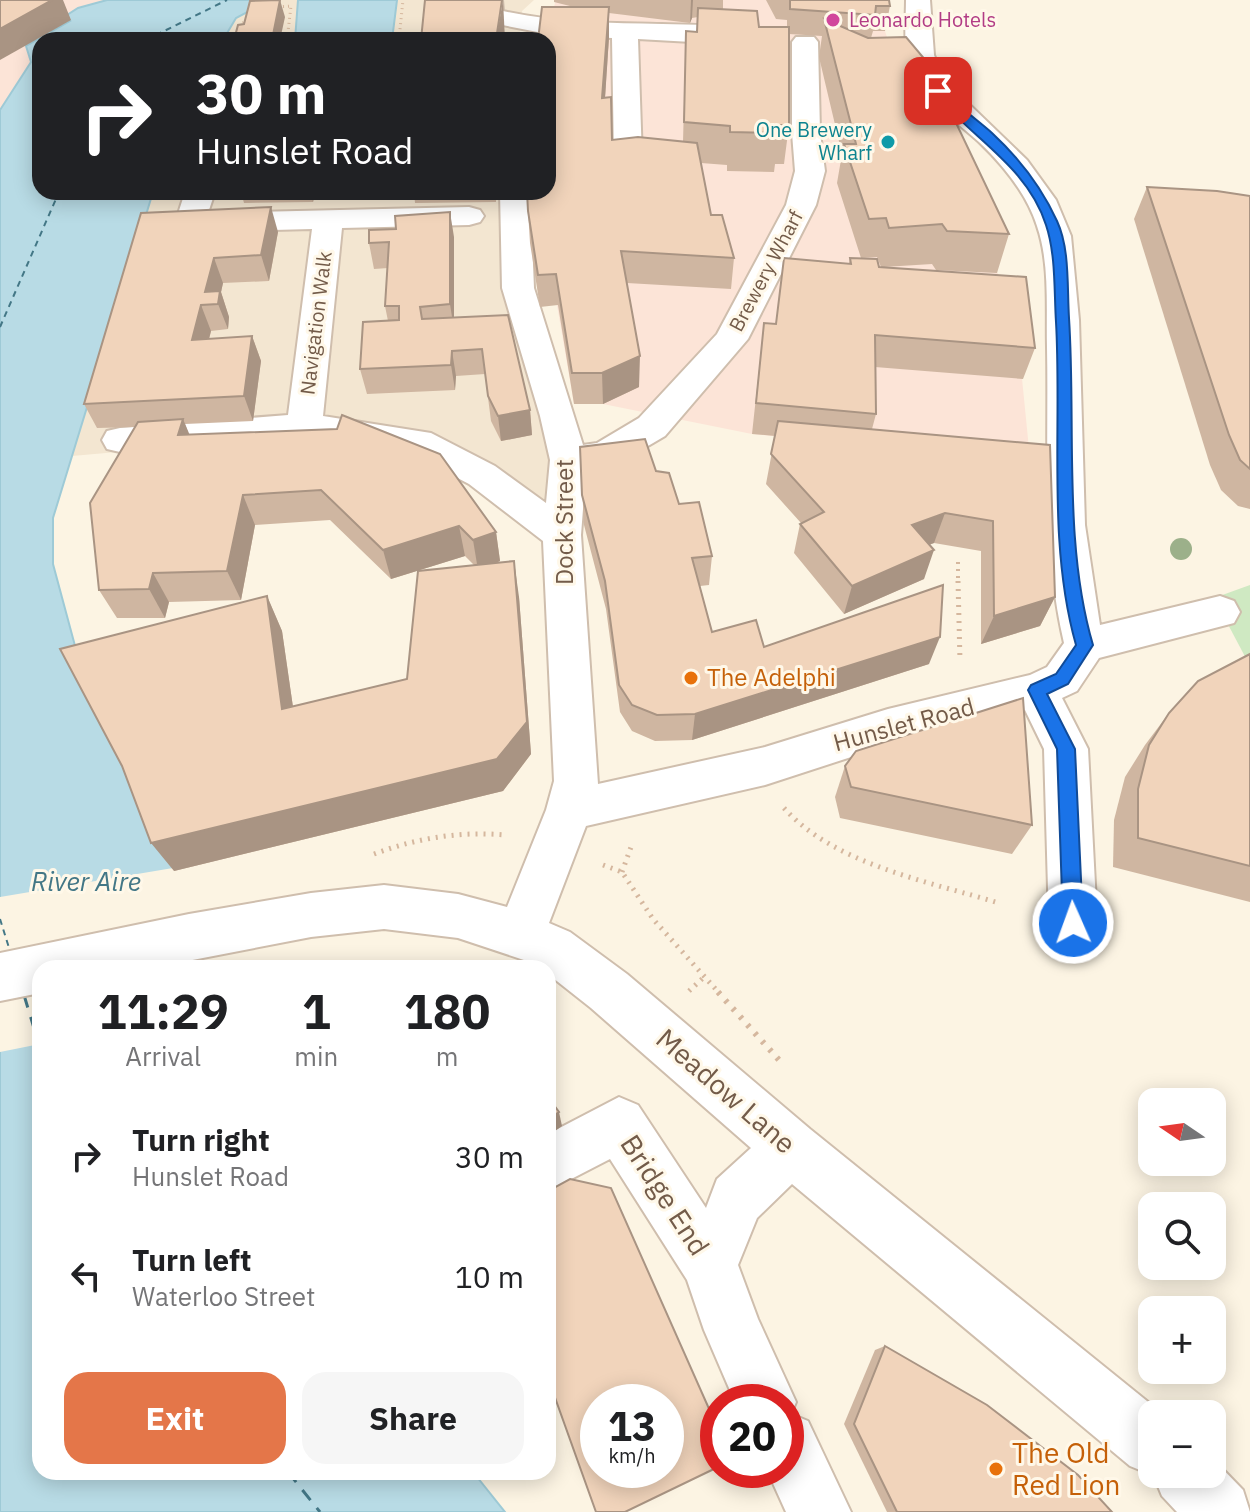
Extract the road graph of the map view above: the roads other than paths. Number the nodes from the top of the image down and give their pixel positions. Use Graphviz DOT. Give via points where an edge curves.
graph roads {
  1 [pos="918,0"];
  2 [pos="490,8"];
  3 [pos="530,25"];
  4 [pos="626,29"];
  5 [pos="772,35"];
  6 [pos="836,44"];
  7 [pos="891,47"];
  8 [pos="922,59"];
  9 [pos="628,159"];
  10 [pos="197,200"];
  11 [pos="515,200"];
  12 [pos="469,216"];
  13 [pos="328,220"];
  14 [pos="304,426"];
  15 [pos="652,427"];
  16 [pos="690,437"];
  17 [pos="120,440"];
  18 [pos="568,460"];
  19 [pos="562,535"];
  20 [pos="1220,612"];
  21 [pos="1085,645"];
  22 [pos="1037,690"];
  23 [pos="569,810"];
  24 [pos="1073,923"];
  25 [pos="521,934"];
  26 [pos="82,960"];
  27 [pos="32,970"];
  28 [pos="0,977"];
  29 [pos="791,1148"];
  30 [pos="556,1159"];
  31 [pos="710,1265"];
  32 [pos="758,1384"];
  33 [pos="1138,1433"];
  34 [pos="804,1481"];
  35 [pos="1198,1488"];
  36 [pos="819,1512"];
  37 [pos="1221,1512"];
  1 -- 8 [label="street"];
  2 -- 3 [label="street"];
  3 -- 4 [label="street"];
  4 -- 5 [label="street"];
  4 -- 9 [label="street"];
  5 -- 6 [label="street"];
  5 -- 15 [label="street, Brewery Wharf" via="806,133 810,171 801,205 731,339"];
  7 -- 8 [label="street"];
  8 -- 21 [label="street" via="954,108 1029,182 1052,224 1066,375 1068,549 1074,608"];
  10 -- 13 [label="street, Navigation Walk" via="190,223"];
  11 -- 18 [label="street, Dock Street" via="518,288"];
  12 -- 13 [label="street, Navigation Walk"];
  13 -- 14 [label="street, Navigation Walk"];
  14 -- 17 [label="street, Navigation Walk"];
  14 -- 19 [label="street, Navigation Walk" via="418,442 482,475"];
  15 -- 16 [label="street"];
  15 -- 18 [label="street, Brewery Wharf" via="606,454"];
  18 -- 19 [label="street, Dock Street"];
  19 -- 23 [label="street, Dock Street" via="576,781"];
  20 -- 21 [label="street"];
  21 -- 22 [label="street, Hunslet Road" via="1062,679"];
  22 -- 23 [label="street, Hunslet Road" via="888,727 751,769"];
  22 -- 24 [label="street" via="1066,749"];
  23 -- 25 [label="street, Dock Street"];
  25 -- 26 [label="street, Meadow Lane" via="458,916 384,907 311,915"];
  25 -- 29 [label="street, Meadow Lane" via="553,948 609,991"];
  27 -- 28 [label="street, Meadow Lane"];
  29 -- 31 [label="street" via="737,1199"];
  29 -- 33 [label="street, Meadow Lane"];
  30 -- 31 [label="street, Bridge End" via="619,1124"];
  31 -- 32 [label="street, Bridge End"];
  34 -- 36 [label="street"];
  35 -- 37 [label="street"];
}
